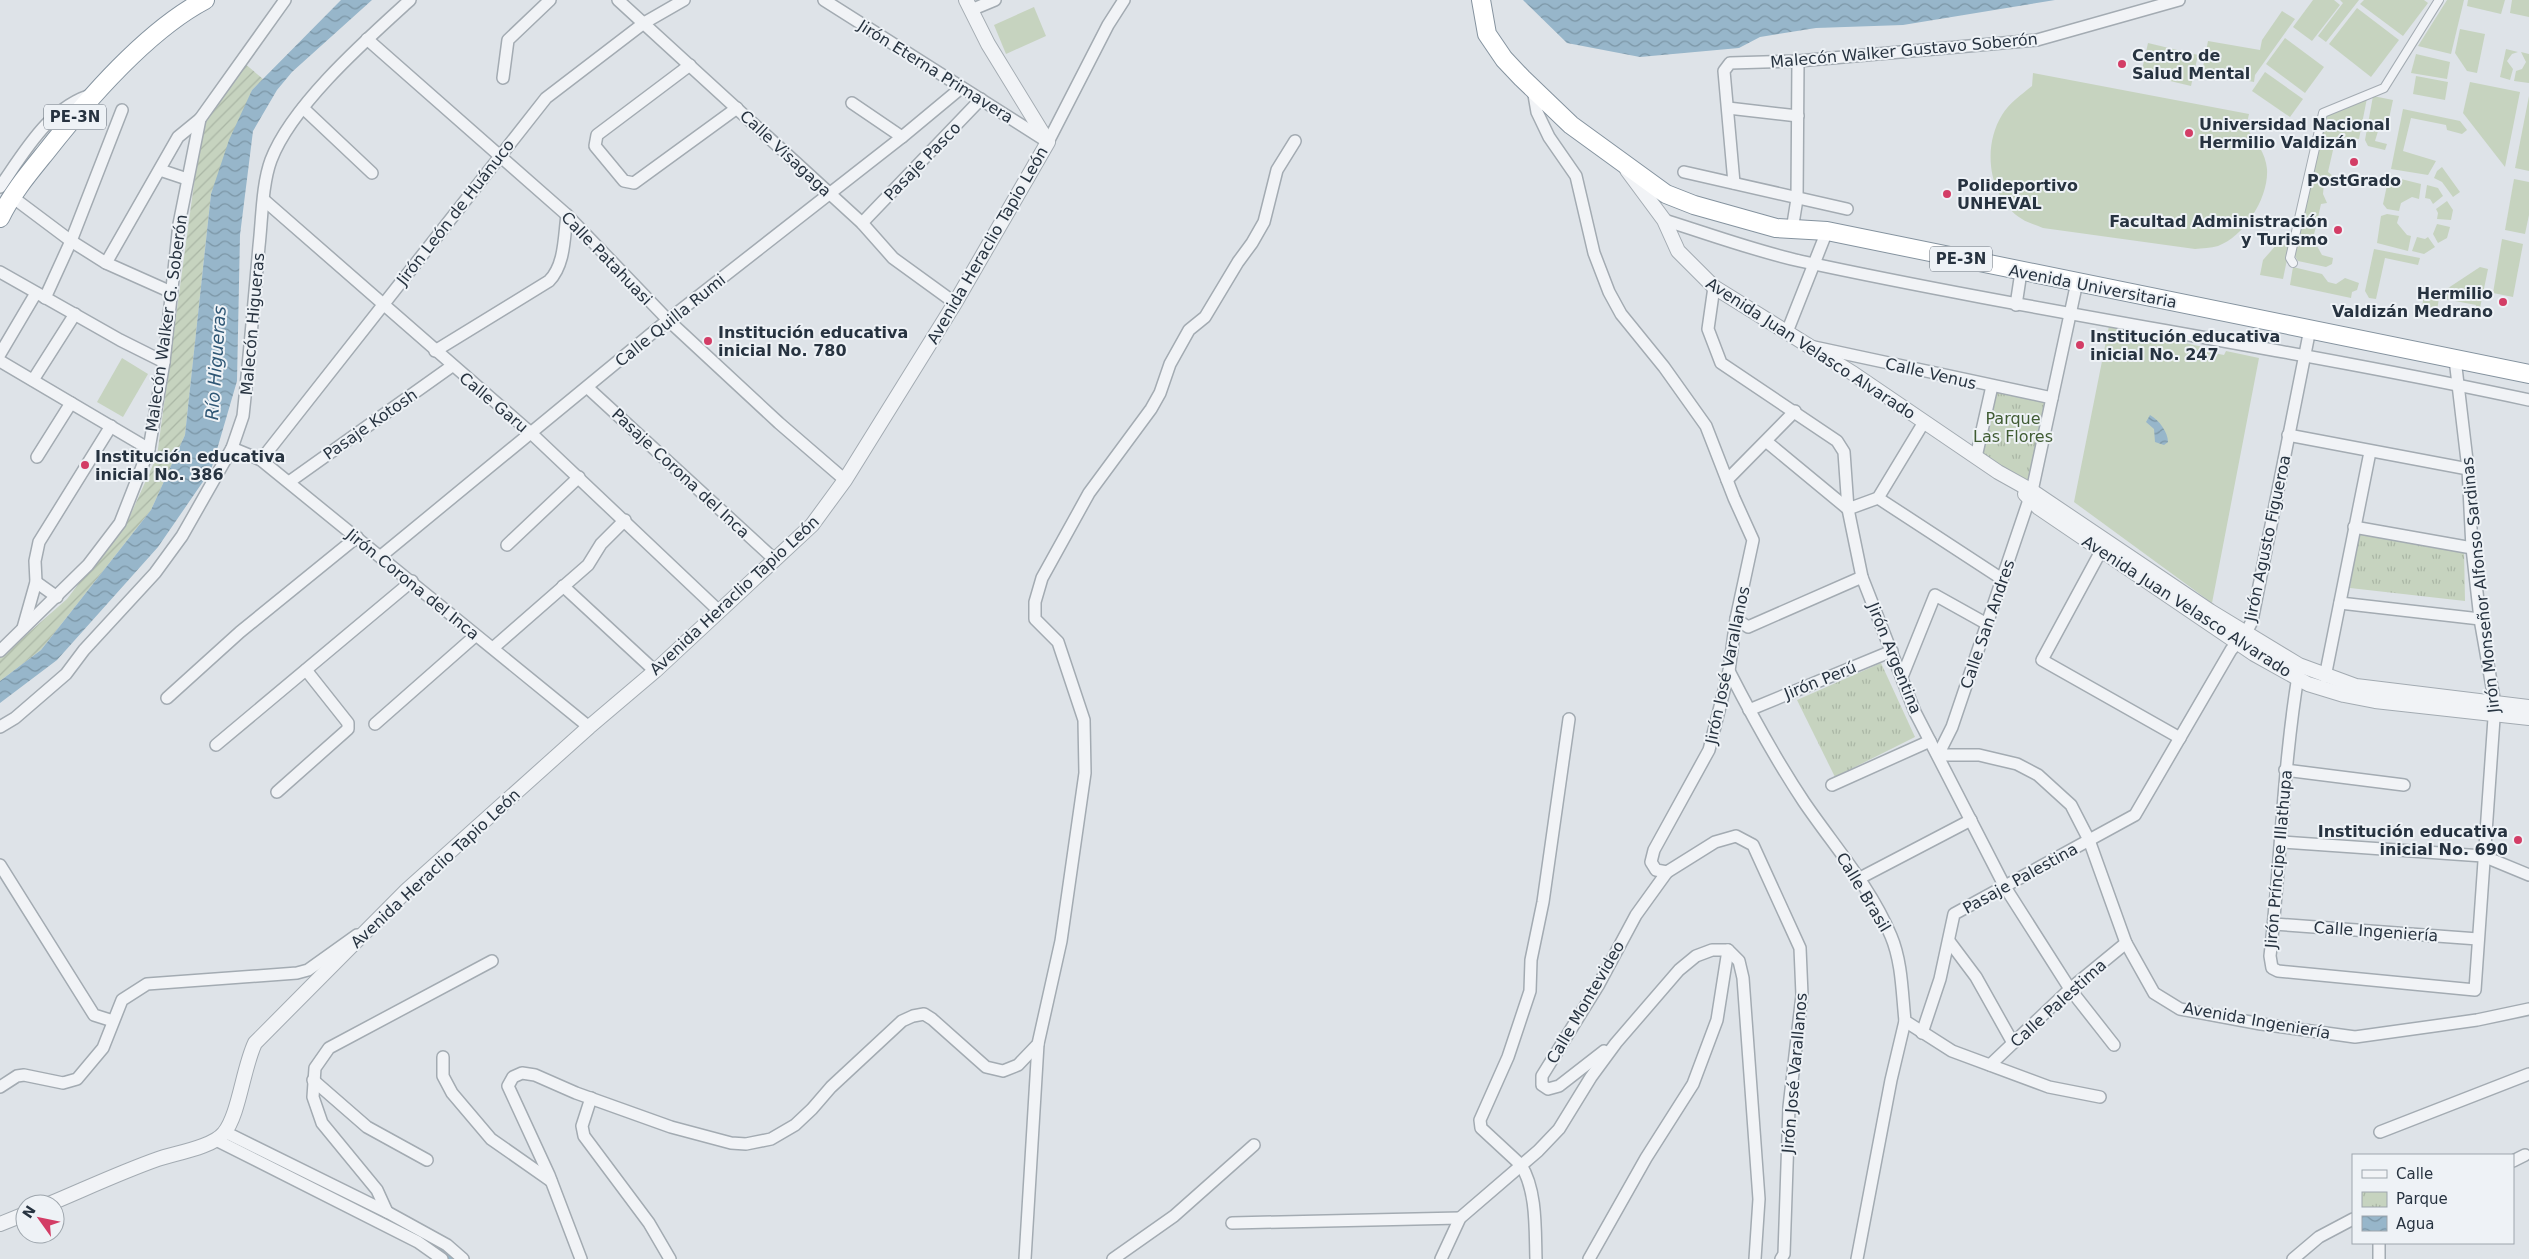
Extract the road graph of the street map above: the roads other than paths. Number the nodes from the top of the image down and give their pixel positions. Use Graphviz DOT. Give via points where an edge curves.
graph roads {
  1 [pos="205,0"];
  2 [pos="285,0"];
  3 [pos="410,0"];
  4 [pos="550,0"];
  5 [pos="618,0"];
  6 [pos="684,0"];
  7 [pos="824,0"];
  8 [pos="995,0"];
  9 [pos="1124,0"];
  10 [pos="1481,0"];
  11 [pos="2179,0"];
  12 [pos="2439,0"];
  13 [pos="969,5"];
  14 [pos="644,23"];
  15 [pos="367,39"];
  16 [pos="1798,61"];
  17 [pos="690,65"];
  18 [pos="503,78"];
  19 [pos="961,88"];
  20 [pos="1533,89"];
  21 [pos="981,99"];
  22 [pos="852,104"];
  23 [pos="302,108"];
  24 [pos="736,108"];
  25 [pos="1728,108"];
  26 [pos="122,110"];
  27 [pos="1798,116"];
  28 [pos="200,120"];
  29 [pos="902,138"];
  30 [pos="1048,142"];
  31 [pos="1295,142"];
  32 [pos="499,154"];
  33 [pos="1623,164"];
  34 [pos="160,170"];
  35 [pos="1684,172"];
  36 [pos="372,174"];
  37 [pos="187,178"];
  38 [pos="1734,183"];
  39 [pos="5,192"];
  40 [pos="830,194"];
  41 [pos="1797,199"];
  42 [pos="264,200"];
  43 [pos="1847,209"];
  44 [pos="567,215"];
  45 [pos="0,218"];
  46 [pos="1664,220"];
  47 [pos="862,223"];
  48 [pos="1792,230"];
  49 [pos="1827,231"];
  50 [pos="72,241"];
  51 [pos="106,263"];
  52 [pos="1814,263"];
  53 [pos="2293,263"];
  54 [pos="0,272"];
  55 [pos="2021,272"];
  56 [pos="2077,282"];
  57 [pos="1714,287"];
  58 [pos="172,292"];
  59 [pos="40,295"];
  60 [pos="955,303"];
  61 [pos="384,304"];
  62 [pos="2016,305"];
  63 [pos="75,314"];
  64 [pos="2070,315"];
  65 [pos="668,320"];
  66 [pos="2310,329"];
  67 [pos="1787,332"];
  68 [pos="1809,346"];
  69 [pos="435,351"];
  70 [pos="0,354"];
  71 [pos="2304,357"];
  72 [pos="2455,359"];
  73 [pos="0,361"];
  74 [pos="164,362"];
  75 [pos="452,366"];
  76 [pos="2529,374"];
  77 [pos="33,380"];
  78 [pos="2458,385"];
  79 [pos="1992,386"];
  80 [pos="588,388"];
  81 [pos="2052,398"];
  82 [pos="2529,400"];
  83 [pos="71,403"];
  84 [pos="1795,411"];
  85 [pos="1924,422"];
  86 [pos="111,426"];
  87 [pos="532,434"];
  88 [pos="2288,435"];
  89 [pos="1767,442"];
  90 [pos="232,448"];
  91 [pos="149,449"];
  92 [pos="2370,452"];
  93 [pos="37,457"];
  94 [pos="1976,457"];
  95 [pos="261,460"];
  96 [pos="2468,469"];
  97 [pos="579,477"];
  98 [pos="845,480"];
  99 [pos="1727,480"];
  100 [pos="289,482"];
  101 [pos="2030,495"];
  102 [pos="1878,498"];
  103 [pos="1848,509"];
  104 [pos="625,520"];
  105 [pos="2354,527"];
  106 [pos="357,537"];
  107 [pos="507,545"];
  108 [pos="2472,548"];
  109 [pos="2101,551"];
  110 [pos="381,556"];
  111 [pos="774,559"];
  112 [pos="1862,577"];
  113 [pos="2002,580"];
  114 [pos="36,582"];
  115 [pos="412,582"];
  116 [pos="563,586"];
  117 [pos="57,596"];
  118 [pos="2340,603"];
  119 [pos="718,610"];
  120 [pos="2480,618"];
  121 [pos="1736,619"];
  122 [pos="1987,624"];
  123 [pos="22,630"];
  124 [pos="475,636"];
  125 [pos="2242,638"];
  126 [pos="493,648"];
  127 [pos="0,651"];
  128 [pos="1892,651"];
  129 [pos="306,670"];
  130 [pos="655,670"];
  131 [pos="1729,671"];
  132 [pos="2298,672"];
  133 [pos="1902,677"];
  134 [pos="2325,677"];
  135 [pos="167,698"];
  136 [pos="2529,707"];
  137 [pos="2494,709"];
  138 [pos="1749,710"];
  139 [pos="2529,718"];
  140 [pos="1569,719"];
  141 [pos="375,724"];
  142 [pos="0,727"];
  143 [pos="589,727"];
  144 [pos="2180,738"];
  145 [pos="1930,740"];
  146 [pos="216,744"];
  147 [pos="1938,755"];
  148 [pos="2285,770"];
  149 [pos="1832,785"];
  150 [pos="2404,785"];
  151 [pos="276,792"];
  152 [pos="1971,820"];
  153 [pos="2089,840"];
  154 [pos="2281,842"];
  155 [pos="2484,856"];
  156 [pos="0,865"];
  157 [pos="1666,872"];
  158 [pos="2529,874"];
  159 [pos="1860,878"];
  160 [pos="2005,886"];
  161 [pos="2274,924"];
  162 [pos="367,929"];
  163 [pos="2478,939"];
  164 [pos="1949,940"];
  165 [pos="2126,943"];
  166 [pos="1728,950"];
  167 [pos="492,961"];
  168 [pos="2070,989"];
  169 [pos="2475,990"];
  170 [pos="2529,1009"];
  171 [pos="113,1021"];
  172 [pos="1905,1021"];
  173 [pos="1922,1033"];
  174 [pos="1616,1043"];
  175 [pos="2013,1043"];
  176 [pos="1038,1044"];
  177 [pos="2114,1045"];
  178 [pos="443,1056"];
  179 [pos="1990,1065"];
  180 [pos="2529,1074"];
  181 [pos="313,1080"];
  182 [pos="0,1087"];
  183 [pos="2100,1097"];
  184 [pos="591,1098"];
  185 [pos="2380,1132"];
  186 [pos="221,1136"];
  187 [pos="1254,1145"];
  188 [pos="2525,1155"];
  189 [pos="428,1160"];
  190 [pos="2514,1160"];
  191 [pos="1521,1165"];
  192 [pos="551,1182"];
  193 [pos="65,1197"];
  194 [pos="387,1212"];
  195 [pos="15,1218"];
  196 [pos="1460,1218"];
  197 [pos="2352,1220"];
  198 [pos="1232,1223"];
  199 [pos="0,1224"];
  200 [pos="2379,1244"];
  201 [pos="2307,1245"];
  202 [pos="442,1259"];
  203 [pos="463,1259"];
  204 [pos="581,1259"];
  205 [pos="670,1259"];
  206 [pos="1025,1259"];
  207 [pos="1114,1259"];
  208 [pos="1441,1259"];
  209 [pos="1536,1259"];
  210 [pos="1589,1259"];
  211 [pos="1755,1259"];
  212 [pos="1781,1259"];
  213 [pos="1857,1259"];
  214 [pos="2293,1259"];
  215 [pos="2303,1259"];
  216 [pos="2379,1259"];
  1 -- 39 [label="highway, PE-3N" via="164,27 94,94"];
  2 -- 28 [label="street, Malecón Walker G. Soberón"];
  3 -- 15 [label="street, Malecón Higueras"];
  4 -- 18 [label="street" via="508,40"];
  5 -- 14 [label="street, Calle Visagaga"];
  6 -- 14 [label="street, Jirón León de Huánuco"];
  7 -- 19 [label="street, Jirón Eterna Primavera"];
  8 -- 13 [label="street"];
  9 -- 30 [label="street, Avenida Heraclio Tapio León"];
  10 -- 20 [label="highway, Avenida Universitaria / PE-3N" via="1488,34 1504,59"];
  11 -- 16 [label="street, Malecón Walker Gustavo Soberón" via="2038,40"];
  12 -- 53 [label="street" via="2384,88 2323,113 2290,258"];
  13 -- 30 [label="street" via="988,44"];
  14 -- 17 [label="street, Calle Visagaga"];
  14 -- 32 [label="street, Jirón León de Huánuco" via="546,98"];
  15 -- 23 [label="street, Malecón Higueras"];
  15 -- 32 [label="street, Calle Patahuasi"];
  16 -- 25 [label="street, Malecón Walker Gustavo Soberón" via="1730,63 1725,67"];
  16 -- 27 [label="street"];
  17 -- 24 [label="street, Calle Visagaga"];
  17 -- 24 [label="street" via="597,135 595,146 624,181 634,183"];
  19 -- 21 [label="street, Jirón Eterna Primavera"];
  19 -- 29 [label="street, Calle Quilla Rumi"];
  20 -- 33 [label="highway, Avenida Universitaria / PE-3N" via="1571,125"];
  20 -- 99 [label="street, Jirón José Varallanos" via="1537,112 1549,137 1576,176 1594,253 1609,292 1621,314 1706,426"];
  21 -- 30 [label="street, Jirón Eterna Primavera"];
  21 -- 47 [label="street, Pasaje Pasco"];
  22 -- 29 [label="street"];
  23 -- 36 [label="street"];
  23 -- 42 [label="street, Malecón Higueras" via="270,161"];
  24 -- 40 [label="street, Calle Visagaga"];
  25 -- 27 [label="street"];
  25 -- 38 [label="street"];
  26 -- 50 [label="street"];
  27 -- 41 [label="street"];
  28 -- 34 [label="street" via="179,136"];
  28 -- 37 [label="street, Malecón Walker G. Soberón"];
  29 -- 40 [label="street, Calle Quilla Rumi"];
  30 -- 60 [label="street, Avenida Heraclio Tapio León"];
  31 -- 176 [label="street" via="1277,170 1264,222 1205,318 1189,330 1151,409 1089,493 1042,578 1035,602 1035,620 1058,642 1084,720 1085,773 1061,941"];
  32 -- 44 [label="street, Calle Patahuasi"];
  32 -- 61 [label="street, Jirón León de Huánuco"];
  33 -- 46 [label="street, Avenida Juan Velasco Alvarado"];
  33 -- 48 [label="highway, Avenida Universitaria / PE-3N" via="1666,194 1694,205"];
  34 -- 37 [label="street"];
  34 -- 51 [label="street"];
  35 -- 38 [label="street"];
  37 -- 58 [label="street, Malecón Walker G. Soberón"];
  38 -- 41 [label="street"];
  39 -- 45 [label="highway, PE-3N"];
  39 -- 50 [label="street"];
  40 -- 47 [label="street, Calle Visagaga"];
  40 -- 65 [label="street, Calle Quilla Rumi"];
  41 -- 43 [label="street"];
  41 -- 48 [label="street"];
  42 -- 61 [label="street, Calle Garu"];
  42 -- 90 [label="street, Malecón Higueras" via="243,416"];
  44 -- 65 [label="street, Calle Patahuasi"];
  44 -- 69 [label="street" via="560,264 555,274"];
  46 -- 52 [label="street, Avenida Universitaria"];
  46 -- 57 [label="street, Avenida Juan Velasco Alvarado" via="1678,251"];
  47 -- 60 [label="street, Calle Visagaga" via="893,258"];
  48 -- 49 [label="highway, Avenida Universitaria / PE-3N"];
  49 -- 52 [label="street"];
  49 -- 55 [label="highway, Avenida Universitaria / PE-3N"];
  50 -- 51 [label="street"];
  50 -- 59 [label="street"];
  51 -- 58 [label="street"];
  52 -- 62 [label="street, Avenida Universitaria"];
  52 -- 67 [label="street"];
  54 -- 59 [label="street"];
  55 -- 56 [label="highway, Avenida Universitaria / PE-3N"];
  55 -- 62 [label="street"];
  56 -- 64 [label="street, Calle San Andres"];
  56 -- 66 [label="highway, Avenida Universitaria / PE-3N"];
  57 -- 67 [label="street, Avenida Juan Velasco Alvarado"];
  57 -- 84 [label="street, Jirón Argentina" via="1708,329 1718,358 1724,366"];
  58 -- 74 [label="street, Malecón Walker G. Soberón"];
  59 -- 63 [label="street"];
  59 -- 70 [label="street"];
  60 -- 98 [label="street, Avenida Heraclio Tapio León"];
  61 -- 69 [label="street, Calle Garu"];
  61 -- 95 [label="street, Jirón León de Huánuco"];
  62 -- 64 [label="street, Avenida Universitaria"];
  63 -- 74 [label="street"];
  63 -- 77 [label="street"];
  64 -- 71 [label="street, Avenida Universitaria"];
  64 -- 81 [label="street, Calle San Andres"];
  65 -- 80 [label="street, Calle Quilla Rumi"];
  65 -- 98 [label="street, Calle Patahuasi"];
  66 -- 71 [label="street, Jirón Agusto Figueroa"];
  66 -- 72 [label="highway, Avenida Universitaria / PE-3N"];
  67 -- 68 [label="street, Avenida Juan Velasco Alvarado"];
  68 -- 79 [label="street, Calle Venus"];
  68 -- 85 [label="street, Avenida Juan Velasco Alvarado"];
  69 -- 75 [label="street, Calle Garu"];
  71 -- 78 [label="street, Avenida Universitaria"];
  71 -- 88 [label="street, Jirón Agusto Figueroa"];
  72 -- 76 [label="highway, Avenida Universitaria / PE-3N"];
  72 -- 78 [label="street, Jirón Monseñor Alfonso Sardinas"];
  73 -- 77 [label="street"];
  74 -- 91 [label="street, Malecón Walker G. Soberón"];
  75 -- 87 [label="street, Calle Garu"];
  75 -- 100 [label="street, Pasaje Kotosh"];
  77 -- 83 [label="street"];
  78 -- 82 [label="street, Avenida Universitaria"];
  78 -- 96 [label="street, Jirón Monseñor Alfonso Sardinas"];
  79 -- 81 [label="street, Calle Venus"];
  79 -- 94 [label="street"];
  80 -- 87 [label="street, Calle Quilla Rumi"];
  80 -- 111 [label="street, Pasaje Corona del Inca"];
  81 -- 101 [label="street, Calle San Andres"];
  83 -- 86 [label="street"];
  83 -- 93 [label="street"];
  84 -- 89 [label="street"];
  84 -- 103 [label="street, Jirón Argentina" via="1837,441 1844,452"];
  85 -- 94 [label="street, Avenida Juan Velasco Alvarado"];
  85 -- 102 [label="street"];
  86 -- 91 [label="street"];
  86 -- 114 [label="street" via="39,542 35,561"];
  87 -- 97 [label="street, Calle Garu"];
  87 -- 110 [label="street, Calle Quilla Rumi"];
  88 -- 92 [label="street"];
  88 -- 125 [label="street, Jirón Agusto Figueroa" via="2252,621"];
  89 -- 99 [label="street"];
  89 -- 103 [label="street"];
  90 -- 95 [label="street, Jirón Corona del Inca"];
  90 -- 142 [label="street, Malecón Higueras" via="182,536 154,573 66,674"];
  91 -- 117 [label="street, Malecón Walker G. Soberón" via="120,523 88,565"];
  92 -- 96 [label="street"];
  92 -- 105 [label="street"];
  94 -- 101 [label="street, Avenida Juan Velasco Alvarado"];
  95 -- 100 [label="street, Jirón Corona del Inca"];
  96 -- 108 [label="street, Jirón Monseñor Alfonso Sardinas"];
  97 -- 104 [label="street, Calle Garu"];
  97 -- 107 [label="street"];
  98 -- 111 [label="street, Avenida Heraclio Tapio León" via="812,524"];
  99 -- 121 [label="street, Jirón José Varallanos" via="1754,540"];
  100 -- 106 [label="street, Jirón Corona del Inca"];
  101 -- 109 [label="street, Avenida Juan Velasco Alvarado" via="2039,508"];
  101 -- 113 [label="street, Calle San Andres"];
  101 -- 125 [label="street, Avenida Juan Velasco Alvarado"];
  102 -- 103 [label="street"];
  102 -- 113 [label="street"];
  103 -- 112 [label="street, Jirón Argentina"];
  104 -- 116 [label="street" via="601,544 588,565"];
  104 -- 119 [label="street, Calle Garu"];
  105 -- 108 [label="street"];
  105 -- 118 [label="street"];
  106 -- 110 [label="street, Jirón Corona del Inca"];
  106 -- 135 [label="street" via="240,632"];
  108 -- 120 [label="street, Jirón Monseñor Alfonso Sardinas"];
  109 -- 125 [label="street, Avenida Juan Velasco Alvarado"];
  109 -- 144 [label="street" via="2042,660"];
  110 -- 115 [label="street, Jirón Corona del Inca"];
  111 -- 119 [label="street, Avenida Heraclio Tapio León"];
  112 -- 121 [label="street" via="1748,628"];
  112 -- 128 [label="street, Jirón Argentina"];
  113 -- 122 [label="street, Calle San Andres"];
  114 -- 117 [label="street"];
  114 -- 123 [label="street"];
  115 -- 124 [label="street, Jirón Corona del Inca"];
  115 -- 129 [label="street"];
  116 -- 126 [label="street"];
  116 -- 130 [label="street"];
  117 -- 123 [label="street, Malecón Walker G. Soberón"];
  118 -- 120 [label="street"];
  118 -- 134 [label="street"];
  119 -- 130 [label="street, Avenida Heraclio Tapio León"];
  120 -- 137 [label="street, Jirón Monseñor Alfonso Sardinas"];
  121 -- 131 [label="street, Jirón José Varallanos"];
  122 -- 133 [label="street" via="1935,595"];
  122 -- 147 [label="street, Calle San Andres" via="1952,727"];
  123 -- 127 [label="street, Malecón Walker G. Soberón"];
  124 -- 126 [label="street, Jirón Corona del Inca"];
  124 -- 141 [label="street"];
  125 -- 132 [label="street, Avenida Juan Velasco Alvarado"];
  125 -- 144 [label="street, Jirón Agusto Figueroa"];
  126 -- 143 [label="street, Jirón Corona del Inca"];
  128 -- 133 [label="street, Jirón Argentina"];
  128 -- 138 [label="street, Jirón Perú"];
  129 -- 146 [label="street"];
  129 -- 151 [label="street" via="348,723 348,729"];
  130 -- 143 [label="street, Avenida Heraclio Tapio León"];
  131 -- 138 [label="street, Calle Brasil"];
  131 -- 157 [label="street, Jirón José Varallanos" via="1709,750 1654,850 1651,862 1656,870"];
  132 -- 134 [label="street, Avenida Juan Velasco Alvarado"];
  132 -- 137 [label="street, Avenida Juan Velasco Alvarado" via="2344,695 2375,701"];
  132 -- 148 [label="street, Jirón Príncipe Illathupa"];
  133 -- 145 [label="street, Jirón Argentina"];
  134 -- 137 [label="street, Avenida Juan Velasco Alvarado" via="2356,686"];
  136 -- 137 [label="street, Avenida Juan Velasco Alvarado"];
  137 -- 139 [label="street, Avenida Juan Velasco Alvarado"];
  137 -- 155 [label="street, Jirón Monseñor Alfonso Sardinas"];
  138 -- 159 [label="street, Calle Brasil" via="1804,802"];
  140 -- 191 [label="street" via="1543,902 1531,960 1530,991 1508,1057 1480,1120 1481,1128"];
  143 -- 162 [label="street, Avenida Heraclio Tapio León"];
  144 -- 153 [label="street, Jirón Agusto Figueroa" via="2135,815"];
  145 -- 147 [label="street, Jirón Argentina"];
  145 -- 149 [label="street"];
  147 -- 152 [label="street, Jirón Argentina"];
  147 -- 153 [label="street, Avenida Ingeniería" via="1978,755 2017,764 2038,775 2070,806"];
  148 -- 150 [label="street"];
  148 -- 154 [label="street, Jirón Príncipe Illathupa"];
  152 -- 159 [label="street"];
  152 -- 160 [label="street, Jirón Argentina"];
  153 -- 160 [label="street, Pasaje Palestina"];
  153 -- 165 [label="street, Avenida Ingeniería"];
  154 -- 155 [label="street"];
  154 -- 161 [label="street, Jirón Príncipe Illathupa"];
  155 -- 158 [label="street"];
  155 -- 163 [label="street, Jirón Monseñor Alfonso Sardinas"];
  156 -- 171 [label="street" via="94,1015"];
  157 -- 174 [label="street, Calle Montevideo" via="1636,915 1599,984 1542,1076 1542,1085 1548,1089 1558,1086"];
  157 -- 212 [label="street, Jirón José Varallanos" via="1715,842 1736,836 1753,845 1800,948 1802,995 1791,1080 1784,1254"];
  159 -- 172 [label="street, Calle Brasil" via="1891,937 1900,969"];
  160 -- 164 [label="street, Pasaje Palestina" via="1954,914"];
  160 -- 168 [label="street, Jirón Argentina"];
  161 -- 163 [label="street, Calle Ingeniería"];
  161 -- 169 [label="street, Jirón Príncipe Illathupa" via="2270,956 2272,968 2278,971"];
  162 -- 171 [label="street" via="308,970 297,973 147,984 122,1000"];
  162 -- 186 [label="street, Avenida Heraclio Tapio León" via="256,1043 248,1058 232,1119"];
  163 -- 169 [label="street, Jirón Monseñor Alfonso Sardinas"];
  164 -- 173 [label="street, Pasaje Palestina"];
  164 -- 175 [label="street" via="1976,976"];
  165 -- 168 [label="street, Calle Palestima"];
  165 -- 170 [label="street, Avenida Ingeniería" via="2154,993 2160,997 2180,1009 2261,1024 2355,1036 2477,1020"];
  166 -- 174 [label="street" via="1712,950 1696,956 1679,970"];
  166 -- 210 [label="street" via="1717,1020 1693,1084 1646,1158"];
  166 -- 211 [label="street, Jirón José Varallanos" via="1739,961 1743,978 1759,1199"];
  167 -- 181 [label="street" via="329,1048 315,1068"];
  168 -- 175 [label="street, Calle Palestima"];
  168 -- 177 [label="street, Jirón Argentina"];
  171 -- 182 [label="street" via="103,1048 77,1079 62,1083 24,1075"];
  172 -- 173 [label="street"];
  172 -- 213 [label="street"];
  173 -- 179 [label="street" via="1952,1052"];
  174 -- 191 [label="street" via="1559,1129"];
  175 -- 179 [label="street, Calle Palestima"];
  176 -- 184 [label="street" via="1018,1065 1003,1071 986,1067 924,1014 913,1016 902,1021 862,1057 795,1125 771,1139 746,1144 671,1127"];
  176 -- 206 [label="street"];
  178 -- 192 [label="street" via="443,1076 452,1093 491,1139"];
  179 -- 183 [label="street" via="2050,1087"];
  180 -- 185 [label="street"];
  181 -- 189 [label="street" via="368,1127"];
  181 -- 194 [label="street" via="313,1097 322,1123 376,1190"];
  184 -- 192 [label="street" via="535,1075 522,1073 509,1082"];
  184 -- 205 [label="street" via="582,1126 584,1136 648,1223"];
  186 -- 193 [label="street"];
  186 -- 194 [label="street"];
  186 -- 202 [label="street" via="418,1242"];
  187 -- 207 [label="street" via="1174,1216"];
  188 -- 190 [label="street"];
  191 -- 196 [label="street"];
  191 -- 209 [label="street" via="1528,1179 1533,1208"];
  192 -- 204 [label="street"];
  194 -- 203 [label="street" via="447,1245"];
  195 -- 199 [label="street"];
  196 -- 198 [label="street"];
  196 -- 208 [label="street"];
  197 -- 201 [label="street"];
  200 -- 216 [label="street"];
  201 -- 214 [label="street"];
  201 -- 215 [label="street"];
}
